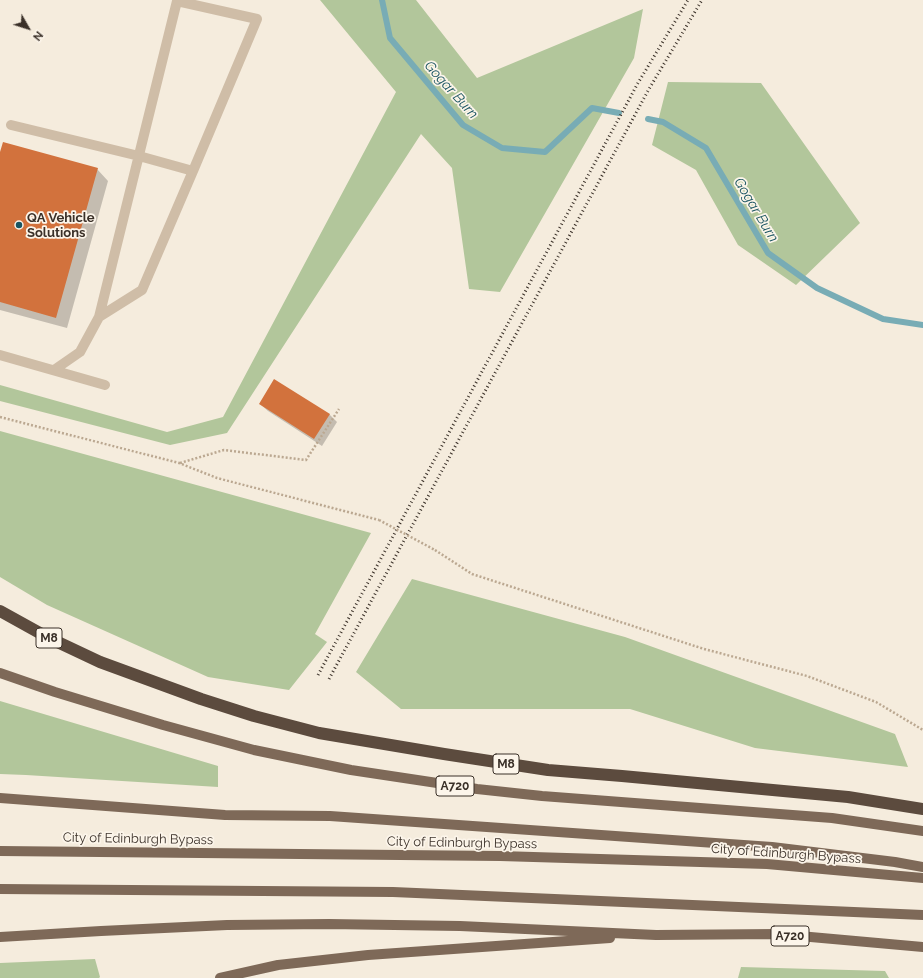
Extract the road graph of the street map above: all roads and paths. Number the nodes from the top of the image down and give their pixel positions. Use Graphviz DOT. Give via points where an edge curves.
graph roads {
  1 [pos="11,125"];
  2 [pos="139,156"];
  3 [pos="194,171"];
  4 [pos="99,317"];
  5 [pos="0,354"];
  6 [pos="54,370"];
  7 [pos="105,385"];
  8 [pos="339,409"];
  9 [pos="0,417"];
  10 [pos="179,463"];
  11 [pos="0,611"];
  12 [pos="0,674"];
  13 [pos="923,730"];
  14 [pos="0,798"];
  15 [pos="923,809"];
  16 [pos="923,831"];
  17 [pos="0,851"];
  18 [pos="923,867"];
  19 [pos="923,878"];
  20 [pos="0,889"];
  21 [pos="923,915"];
  22 [pos="656,935"];
  23 [pos="0,937"];
  24 [pos="923,947"];
  25 [pos="220,978"];
  1 -- 2 [label="lane"];
  2 -- 3 [label="lane"];
  2 -- 3 [label="lane" via="177,1 257,19"];
  2 -- 4 [label="lane"];
  3 -- 4 [label="lane" via="142,290"];
  4 -- 6 [label="lane" via="80,352"];
  5 -- 6 [label="lane"];
  6 -- 7 [label="lane"];
  8 -- 10 [label="path" via="306,460 224,450"];
  9 -- 10 [label="path"];
  10 -- 13 [label="path, bridge" via="217,478 379,520 435,550 472,574 704,649 807,676 876,702"];
  11 -- 15 [label="highway, M8" via="47,637 107,664 201,699 319,733 548,770 848,797"];
  12 -- 16 [label="main road, A720" via="163,725 254,750 351,770 484,790 832,818"];
  14 -- 18 [label="main road" via="225,815 330,816 772,847"];
  17 -- 19 [label="main road, City of Edinburgh Bypass" via="523,856 767,864"];
  20 -- 21 [label="main road, A720" via="393,892"];
  22 -- 23 [label="main road, A720" via="460,926 329,924 227,925"];
  22 -- 24 [label="main road, A720" via="777,934"];
  22 -- 25 [label="main road, A720" via="368,955 278,965"];
}
